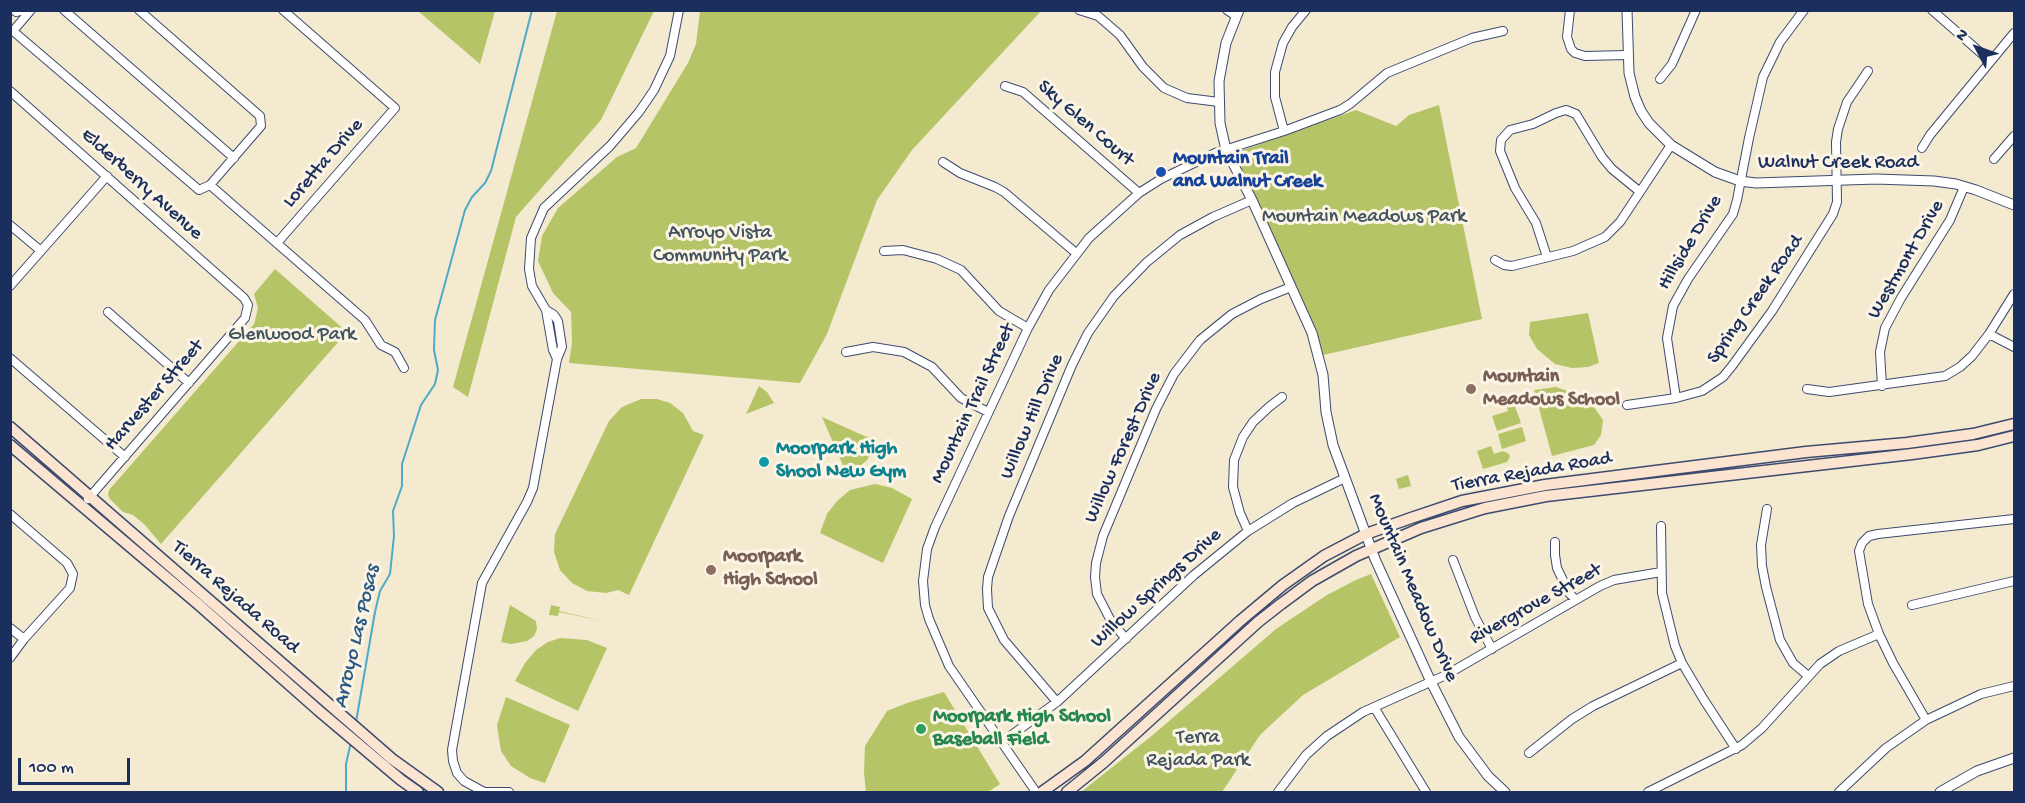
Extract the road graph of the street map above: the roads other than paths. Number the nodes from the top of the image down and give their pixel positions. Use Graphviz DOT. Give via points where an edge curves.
graph roads {
  1 [pos="14,10"];
  2 [pos="64,10"];
  3 [pos="139,10"];
  4 [pos="283,10"];
  5 [pos="679,10"];
  6 [pos="1079,10"];
  7 [pos="1227,10"];
  8 [pos="1306,10"];
  9 [pos="1570,10"];
  10 [pos="1627,10"];
  11 [pos="1696,10"];
  12 [pos="1804,10"];
  13 [pos="1932,10"];
  14 [pos="27,11"];
  15 [pos="1238,13"];
  16 [pos="1503,31"];
  17 [pos="2014,33"];
  18 [pos="1627,55"];
  19 [pos="1990,61"];
  20 [pos="1868,71"];
  21 [pos="1660,79"];
  22 [pos="1005,86"];
  23 [pos="10,92"];
  24 [pos="1219,102"];
  25 [pos="1284,131"];
  26 [pos="2014,136"];
  27 [pos="1671,145"];
  28 [pos="1922,147"];
  29 [pos="1226,150"];
  30 [pos="234,158"];
  31 [pos="1995,159"];
  32 [pos="943,162"];
  33 [pos="107,176"];
  34 [pos="1837,181"];
  35 [pos="1740,182"];
  36 [pos="210,185"];
  37 [pos="1964,187"];
  38 [pos="1639,191"];
  39 [pos="1139,193"];
  40 [pos="1252,200"];
  41 [pos="2014,205"];
  42 [pos="10,225"];
  43 [pos="278,243"];
  44 [pos="41,251"];
  45 [pos="884,251"];
  46 [pos="1076,253"];
  47 [pos="1547,257"];
  48 [pos="1495,260"];
  49 [pos="10,286"];
  50 [pos="1291,287"];
  51 [pos="2014,294"];
  52 [pos="248,305"];
  53 [pos="108,312"];
  54 [pos="1028,328"];
  55 [pos="1989,334"];
  56 [pos="2014,347"];
  57 [pos="846,352"];
  58 [pos="10,358"];
  59 [pos="404,368"];
  60 [pos="189,383"];
  61 [pos="1882,386"];
  62 [pos="1807,389"];
  63 [pos="1282,397"];
  64 [pos="1676,398"];
  65 [pos="1627,405"];
  66 [pos="988,412"];
  67 [pos="2014,424"];
  68 [pos="10,427"];
  69 [pos="2014,436"];
  70 [pos="10,445"];
  71 [pos="124,457"];
  72 [pos="1345,478"];
  73 [pos="90,497"];
  74 [pos="81,507"];
  75 [pos="1767,509"];
  76 [pos="10,514"];
  77 [pos="2014,519"];
  78 [pos="1661,526"];
  79 [pos="1248,531"];
  80 [pos="1366,534"];
  81 [pos="1555,542"];
  82 [pos="1371,550"];
  83 [pos="1453,560"];
  84 [pos="1661,572"];
  85 [pos="2014,581"];
  86 [pos="1575,599"];
  87 [pos="1912,605"];
  88 [pos="10,628"];
  89 [pos="1879,634"];
  90 [pos="24,639"];
  91 [pos="1126,639"];
  92 [pos="1492,649"];
  93 [pos="10,658"];
  94 [pos="1682,663"];
  95 [pos="1808,675"];
  96 [pos="1431,681"];
  97 [pos="2014,686"];
  98 [pos="1057,702"];
  99 [pos="1374,707"];
  100 [pos="1926,720"];
  101 [pos="1002,742"];
  102 [pos="1736,749"];
  103 [pos="1529,753"];
  104 [pos="2014,758"];
  105 [pos="418,788"];
  106 [pos="438,792"];
  107 [pos="509,792"];
  108 [pos="1036,792"];
  109 [pos="1042,792"];
  110 [pos="1067,792"];
  111 [pos="1278,792"];
  112 [pos="1426,792"];
  113 [pos="1505,792"];
  114 [pos="1648,792"];
  115 [pos="1839,792"];
  116 [pos="1940,792"];
  1 -- 14 [label="street"];
  2 -- 30 [label="street"];
  3 -- 30 [label="street" via="260,116 261,126"];
  4 -- 43 [label="street, Loretta Drive" via="395,108"];
  5 -- 107 [label="street" via="670,56 654,90 604,152 544,208 531,238 532,286 546,310 558,321 562,347 532,488 482,583 452,750 457,773 464,782 484,792"];
  6 -- 24 [label="street" via="1098,16 1120,34 1143,68 1164,88 1187,98"];
  7 -- 15 [label="street"];
  8 -- 25 [label="street" via="1283,43 1275,72 1275,97"];
  9 -- 18 [label="street" via="1567,37 1575,53"];
  10 -- 18 [label="street, Walnut Creek Road"];
  11 -- 21 [label="street" via="1672,64"];
  12 -- 35 [label="street, Hillside Drive" via="1780,42 1763,77"];
  13 -- 19 [label="street"];
  14 -- 36 [label="street" via="13,31 199,190"];
  15 -- 24 [label="street" via="1226,43"];
  16 -- 25 [label="street, Mountain Trail Street" via="1481,35 1387,73 1340,110"];
  17 -- 19 [label="street"];
  18 -- 27 [label="street, Walnut Creek Road" via="1641,111"];
  19 -- 28 [label="street"];
  20 -- 34 [label="street, Spring Creek Road" via="1847,102 1838,129"];
  22 -- 39 [label="street, Sky Glen Court" via="1023,92"];
  23 -- 33 [label="street, Elderberry Avenue"];
  24 -- 29 [label="street"];
  25 -- 29 [label="street, Mountain Trail Street"];
  26 -- 31 [label="street"];
  27 -- 35 [label="street, Walnut Creek Road" via="1704,167"];
  27 -- 38 [label="street"];
  29 -- 39 [label="street, Mountain Trail Street" via="1190,164"];
  29 -- 40 [label="street, Mountain Meadow Drive"];
  30 -- 36 [label="street"];
  32 -- 46 [label="street" via="1004,192"];
  33 -- 44 [label="street"];
  33 -- 52 [label="street, Elderberry Avenue"];
  34 -- 35 [label="street, Walnut Creek Road"];
  34 -- 37 [label="street, Walnut Creek Road" via="1934,181"];
  34 -- 64 [label="street, Spring Creek Road" via="1837,202 1830,222 1732,366 1710,387"];
  35 -- 64 [label="street, Hillside Drive" via="1733,214 1681,290 1669,318 1667,338"];
  36 -- 43 [label="street"];
  37 -- 41 [label="street, Walnut Creek Road"];
  37 -- 61 [label="street, Westmont Drive" via="1950,220 1885,328 1880,352"];
  38 -- 47 [label="street" via="1620,222 1605,237"];
  38 -- 47 [label="street" via="1612,169 1579,116 1570,111 1510,130 1501,140 1500,151 1536,223"];
  39 -- 46 [label="street, Mountain Trail Street"];
  40 -- 50 [label="street, Mountain Meadow Drive"];
  40 -- 98 [label="street, Willow Hill Drive" via="1180,235 1114,296 1072,365 1009,516 990,568 988,608 1004,640"];
  42 -- 44 [label="street"];
  43 -- 59 [label="street" via="365,320 381,345 395,352"];
  44 -- 49 [label="street"];
  45 -- 54 [label="street" via="903,250 961,270 999,311"];
  46 -- 54 [label="street, Mountain Trail Street"];
  47 -- 48 [label="street" via="1512,266"];
  50 -- 72 [label="street, Mountain Meadow Drive" via="1319,356 1333,445"];
  50 -- 91 [label="street, Willow Forest Drive" via="1238,311 1200,340 1174,374 1156,409 1103,536 1096,563 1097,594"];
  51 -- 55 [label="street"];
  52 -- 60 [label="street, Harvester Street" via="245,318"];
  53 -- 60 [label="street"];
  54 -- 66 [label="street, Mountain Trail Street"];
  55 -- 56 [label="street"];
  55 -- 61 [label="street" via="1967,361 1945,376"];
  57 -- 66 [label="street" via="873,346 904,352 932,367 961,398"];
  58 -- 71 [label="street"];
  60 -- 71 [label="street, Harvester Street"];
  61 -- 62 [label="street" via="1829,392"];
  63 -- 79 [label="street" via="1253,422 1234,460 1233,487"];
  64 -- 65 [label="street, Spring Creek Road"];
  66 -- 101 [label="street, Mountain Trail Street" via="932,535 923,585 929,619 949,666"];
  67 -- 80 [label="main road, Tierra Rejada Road" via="1906,443 1522,489 1440,508"];
  68 -- 73 [label="main road, Tierra Rejada Road"];
  69 -- 82 [label="main road, Tierra Rejada Road" via="1912,454 1546,496 1466,513"];
  70 -- 74 [label="main road, Tierra Rejada Road"];
  71 -- 73 [label="street, Harvester Street"];
  72 -- 79 [label="street, Willow Springs Drive"];
  72 -- 80 [label="street, Mountain Meadow Drive"];
  73 -- 74 [label="street, Harvester Street"];
  73 -- 105 [label="main road, Tierra Rejada Road" via="327,703"];
  74 -- 105 [label="main road, Tierra Rejada Road" via="326,716"];
  75 -- 95 [label="street" via="1761,552 1768,596 1786,653"];
  76 -- 90 [label="street" via="67,563 73,574 70,588"];
  77 -- 89 [label="street" via="1878,534 1863,541 1859,551 1868,604"];
  78 -- 84 [label="street"];
  79 -- 91 [label="street, Willow Springs Drive"];
  80 -- 82 [label="street, Mountain Meadow Drive"];
  80 -- 109 [label="main road, Tierra Rejada Road" via="1324,556 1283,585 1085,761"];
  81 -- 86 [label="street" via="1557,568"];
  82 -- 96 [label="street, Mountain Meadow Drive"];
  82 -- 110 [label="main road, Tierra Rejada Road" via="1312,581 1258,622"];
  83 -- 92 [label="street"];
  84 -- 86 [label="street, Rivergrove Street" via="1614,580"];
  84 -- 94 [label="street" via="1666,614"];
  85 -- 87 [label="street"];
  86 -- 92 [label="street, Rivergrove Street"];
  88 -- 90 [label="street"];
  89 -- 95 [label="street" via="1839,651"];
  89 -- 100 [label="street"];
  90 -- 93 [label="street"];
  91 -- 98 [label="street, Willow Springs Drive"];
  92 -- 96 [label="street, Rivergrove Street"];
  94 -- 102 [label="street"];
  94 -- 103 [label="street" via="1593,706"];
  95 -- 102 [label="street" via="1762,728"];
  96 -- 99 [label="street, Rivergrove Street"];
  96 -- 113 [label="street, Mountain Meadow Drive" via="1464,744"];
  97 -- 100 [label="street" via="1981,694"];
  98 -- 101 [label="street, Willow Springs Drive"];
  99 -- 111 [label="street, Rivergrove Street" via="1327,736 1306,755"];
  99 -- 112 [label="street"];
  100 -- 115 [label="street" via="1886,748"];
  101 -- 108 [label="street, Mountain Trail Street"];
  102 -- 114 [label="street"];
  104 -- 116 [label="street" via="1977,771"];
  105 -- 106 [label="main road, Tierra Rejada Road"];
}
